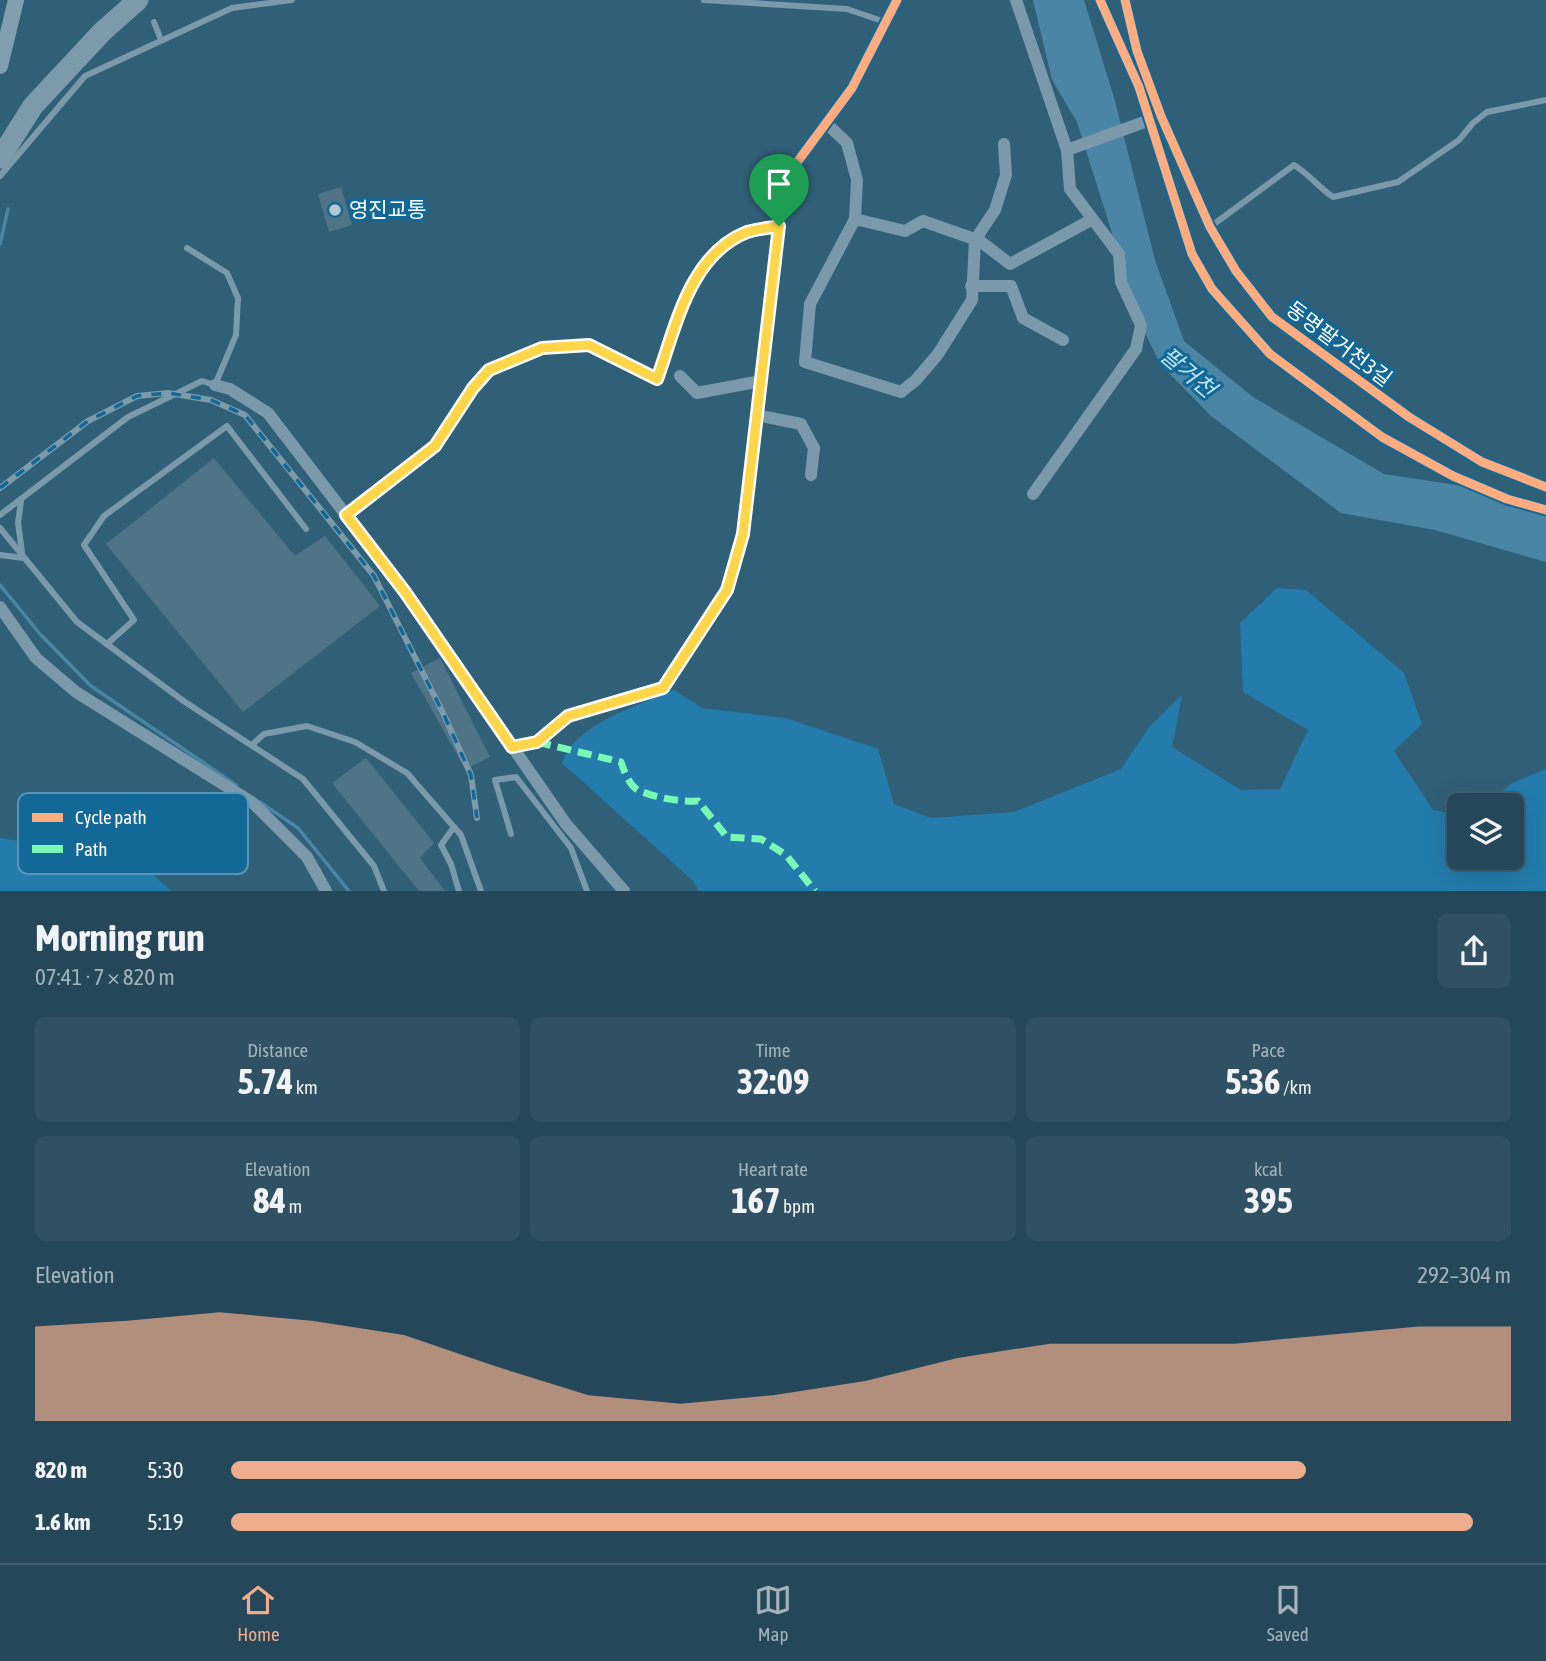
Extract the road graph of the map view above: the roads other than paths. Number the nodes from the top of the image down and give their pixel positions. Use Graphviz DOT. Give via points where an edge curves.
graph roads {
  1 [pos="16,0"];
  2 [pos="138,0"];
  3 [pos="292,0"];
  4 [pos="704,0"];
  5 [pos="897,0"];
  6 [pos="1017,0"];
  7 [pos="1124,1"];
  8 [pos="154,22"];
  9 [pos="885,22"];
  10 [pos="161,40"];
  11 [pos="0,66"];
  12 [pos="1546,100"];
  13 [pos="1152,120"];
  14 [pos="826,123"];
  15 [pos="1004,144"];
  16 [pos="1067,150"];
  17 [pos="0,158"];
  18 [pos="0,176"];
  19 [pos="855,219"];
  20 [pos="1091,219"];
  21 [pos="779,226"];
  22 [pos="1210,227"];
  23 [pos="975,240"];
  24 [pos="187,248"];
  25 [pos="971,286"];
  26 [pos="1063,340"];
  27 [pos="680,376"];
  28 [pos="761,382"];
  29 [pos="215,385"];
  30 [pos="757,415"];
  31 [pos="811,475"];
  32 [pos="1546,487"];
  33 [pos="1032,494"];
  34 [pos="21,501"];
  35 [pos="0,515"];
  36 [pos="346,515"];
  37 [pos="0,528"];
  38 [pos="306,528"];
  39 [pos="0,555"];
  40 [pos="24,558"];
  41 [pos="0,607"];
  42 [pos="107,644"];
  43 [pos="252,745"];
  44 [pos="512,747"];
  45 [pos="237,793"];
  46 [pos="248,800"];
  47 [pos="454,827"];
  48 [pos="511,834"];
  49 [pos="326,891"];
  50 [pos="384,891"];
  51 [pos="459,891"];
  52 [pos="481,891"];
  53 [pos="587,891"];
  54 [pos="624,891"];
  1 -- 11 [label="main road"];
  2 -- 17 [label="highway" via="33,106"];
  3 -- 10 [label="lane" via="232,8"];
  4 -- 9 [label="lane" via="847,9"];
  5 -- 9 [label="street"];
  6 -- 16 [label="street"];
  7 -- 13 [label="street, 동명팔거천3길"];
  8 -- 10 [label="lane"];
  9 -- 14 [label="street" via="852,88"];
  10 -- 18 [label="lane" via="85,76"];
  12 -- 22 [label="lane" via="1487,112 1459,140 1398,182 1333,197 1294,165"];
  13 -- 16 [label="street"];
  13 -- 22 [label="street, 동명팔거천3길" via="1168,132"];
  14 -- 19 [label="street" via="848,143 856,180"];
  14 -- 21 [label="street" via="784,180"];
  15 -- 23 [label="street" via="1006,175 995,210"];
  16 -- 20 [label="street" via="1070,189"];
  19 -- 23 [label="street" via="905,231 923,221"];
  19 -- 25 [label="street" via="810,304 805,362 901,392 938,354 972,300"];
  20 -- 23 [label="street" via="1010,264"];
  20 -- 33 [label="street" via="1119,254 1121,282 1141,325 1136,349"];
  21 -- 28 [label="street"];
  21 -- 36 [label="street" via="747,232 708,262 692,283 657,379 589,345 542,348 489,370 435,446"];
  22 -- 32 [label="street, 동명팔거천3길" via="1236,271 1272,317 1326,359 1482,462"];
  23 -- 25 [label="street"];
  24 -- 29 [label="lane" via="227,273 237,298 236,335"];
  25 -- 26 [label="street" via="1011,285 1023,318"];
  27 -- 28 [label="street" via="697,393"];
  28 -- 30 [label="street"];
  29 -- 34 [label="lane" via="202,381 128,416"];
  29 -- 36 [label="street" via="268,413"];
  30 -- 31 [label="street" via="801,424 814,448"];
  30 -- 44 [label="street" via="743,534 727,590 663,688 568,716 537,742"];
  34 -- 35 [label="lane"];
  34 -- 40 [label="lane" via="18,533"];
  36 -- 44 [label="street"];
  37 -- 40 [label="lane"];
  38 -- 42 [label="lane" via="227,426 104,516 84,545 134,620"];
  39 -- 40 [label="lane"];
  40 -- 42 [label="lane" via="77,622"];
  41 -- 45 [label="street" via="36,658 76,692"];
  42 -- 43 [label="lane"];
  43 -- 47 [label="lane" via="264,734 307,726 355,742 407,773"];
  43 -- 50 [label="lane" via="303,779 374,866"];
  44 -- 54 [label="street" via="566,824"];
  46 -- 49 [label="street" via="307,857"];
  47 -- 51 [label="lane" via="441,845"];
  47 -- 52 [label="lane"];
  48 -- 53 [label="lane" via="495,780 516,777 571,848"];
}
